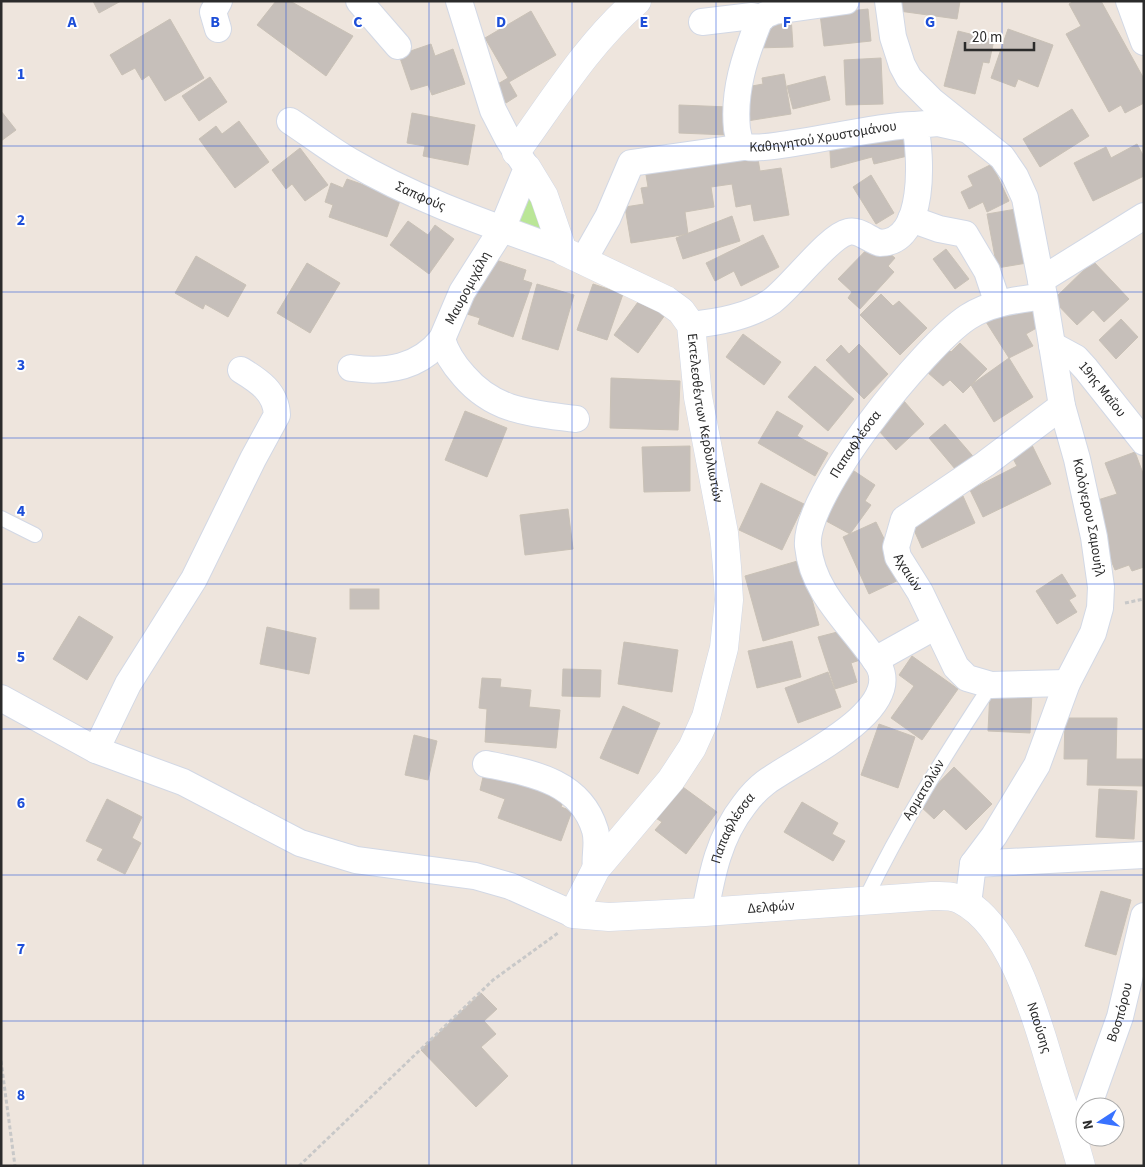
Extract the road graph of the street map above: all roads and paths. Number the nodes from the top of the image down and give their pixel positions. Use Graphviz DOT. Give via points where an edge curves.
graph roads {
  1 [pos="219,1"];
  2 [pos="359,1"];
  3 [pos="459,1"];
  4 [pos="637,1"];
  5 [pos="846,1"];
  6 [pos="888,1"];
  7 [pos="1129,1"];
  8 [pos="815,3"];
  9 [pos="762,18"];
  10 [pos="702,22"];
  11 [pos="218,29"];
  12 [pos="1144,42"];
  13 [pos="398,46"];
  14 [pos="290,121"];
  15 [pos="915,125"];
  16 [pos="966,130"];
  17 [pos="744,147"];
  18 [pos="522,160"];
  19 [pos="1144,216"];
  20 [pos="911,218"];
  21 [pos="502,229"];
  22 [pos="573,256"];
  23 [pos="1043,288"];
  24 [pos="998,304"];
  25 [pos="691,326"];
  26 [pos="442,339"];
  27 [pos="1052,345"];
  28 [pos="351,368"];
  29 [pos="241,370"];
  30 [pos="1062,406"];
  31 [pos="576,419"];
  32 [pos="1144,442"];
  33 [pos="1,518"];
  34 [pos="35,535"];
  35 [pos="936,626"];
  36 [pos="875,660"];
  37 [pos="1067,683"];
  38 [pos="991,685"];
  39 [pos="1,698"];
  40 [pos="96,750"];
  41 [pos="486,764"];
  42 [pos="1144,855"];
  43 [pos="973,864"];
  44 [pos="596,868"];
  45 [pos="865,900"];
  46 [pos="968,904"];
  47 [pos="705,912"];
  48 [pos="573,914"];
  49 [pos="1144,916"];
  50 [pos="1,1061"];
  51 [pos="1092,1097"];
  52 [pos="1075,1115"];
  53 [pos="1080,1147"];
  54 [pos="15,1166"];
  55 [pos="298,1166"];
  56 [pos="1080,1166"];
  1 -- 11 [label="street" via="213,12"];
  2 -- 13 [label="street"];
  3 -- 18 [label="street" via="493,110"];
  4 -- 18 [label="street, Μαυρομιχάλη" via="564,85"];
  5 -- 8 [label="street"];
  6 -- 16 [label="street" via="893,37 909,78"];
  7 -- 12 [label="street"];
  8 -- 9 [label="street" via="775,11"];
  9 -- 10 [label="street" via="752,16"];
  9 -- 17 [label="street, Καθηγητού Χρυστομάνου" via="738,87 736,116 739,138"];
  14 -- 21 [label="street, Σαπφούς" via="375,174"];
  15 -- 16 [label="street" via="938,123"];
  15 -- 17 [label="street, Καθηγητού Χρυστομάνου" via="768,147"];
  15 -- 20 [label="street, Εκτελεσθέντων Κερδυλιωτών" via="920,169"];
  16 -- 23 [label="street, Καλόγερου Σαμουήλ" via="1002,157 1021,187"];
  17 -- 22 [label="street" via="631,163 608,217"];
  18 -- 21 [label="street, Μαυρομιχάλη"];
  18 -- 22 [label="street" via="544,196"];
  19 -- 23 [label="street, Παπαφλέσσα"];
  20 -- 24 [label="street" via="964,234 987,271"];
  20 -- 25 [label="street, Εκτελεσθέντων Κερδυλιωτών" via="897,237 883,243 854,231 838,236 770,302 739,315"];
  21 -- 22 [label="street, Σαπφούς"];
  21 -- 26 [label="street, Μαυρομιχάλη" via="462,292"];
  22 -- 25 [label="street, Σαπφούς" via="666,300 681,311"];
  23 -- 24 [label="street, Παπαφλέσσα"];
  23 -- 27 [label="street, Καλόγερου Σαμουήλ"];
  24 -- 36 [label="street, Παπαφλέσσα" via="958,324 895,391 850,450 812,520 808,549 818,581"];
  25 -- 44 [label="street, Εκτελεσθέντων Κερδυλιωτών" via="698,397 724,533 729,600 724,648 706,717 692,748 664,788"];
  26 -- 28 [label="street" via="423,358 400,368"];
  26 -- 31 [label="street, Μαυρομιχάλη" via="445,350 461,372 476,390 492,401 527,412"];
  27 -- 30 [label="street, Καλόγερου Σαμουήλ"];
  27 -- 32 [label="street, 19ης Μαΐου" via="1081,363"];
  29 -- 40 [label="street" via="268,390 277,415 194,579 128,684"];
  30 -- 35 [label="street, Αχαιών" via="904,519 896,547 898,557"];
  30 -- 37 [label="street, Καλόγερου Σαμουήλ" via="1094,537 1102,598 1093,634"];
  33 -- 34 [label="lane"];
  35 -- 36 [label="street"];
  35 -- 38 [label="street, Αχαιών" via="962,674 973,682"];
  36 -- 47 [label="street, Παπαφλέσσα" via="883,674 882,685 867,710 832,741 764,784 742,807 719,848"];
  37 -- 38 [label="street, Αχαιών"];
  37 -- 43 [label="street, Καλόγερου Σαμουήλ" via="1037,765"];
  38 -- 45 [label="lane, Αρματολών" via="932,775"];
  39 -- 40 [label="street"];
  40 -- 48 [label="street" via="183,782 309,847 374,863 475,876 510,886"];
  41 -- 44 [label="street" via="543,777 570,793 595,830"];
  42 -- 43 [label="street"];
  43 -- 46 [label="street, Καλόγερου Σαμουήλ"];
  44 -- 48 [label="street, Εκτελεσθέντων Κερδυλιωτών"];
  45 -- 46 [label="street, Δελφών" via="940,896 953,897"];
  45 -- 47 [label="street, Δελφών"];
  46 -- 52 [label="street, Ναούσης" via="991,926 1018,972"];
  47 -- 48 [label="street, Δελφών" via="609,917"];
  48 -- 55 [label="path" via="562,930 493,980"];
  49 -- 51 [label="street, Βοσπόρου" via="1120,1017"];
  50 -- 54 [label="path"];
  53 -- 56 [label="street, Ναούσης"];
}
